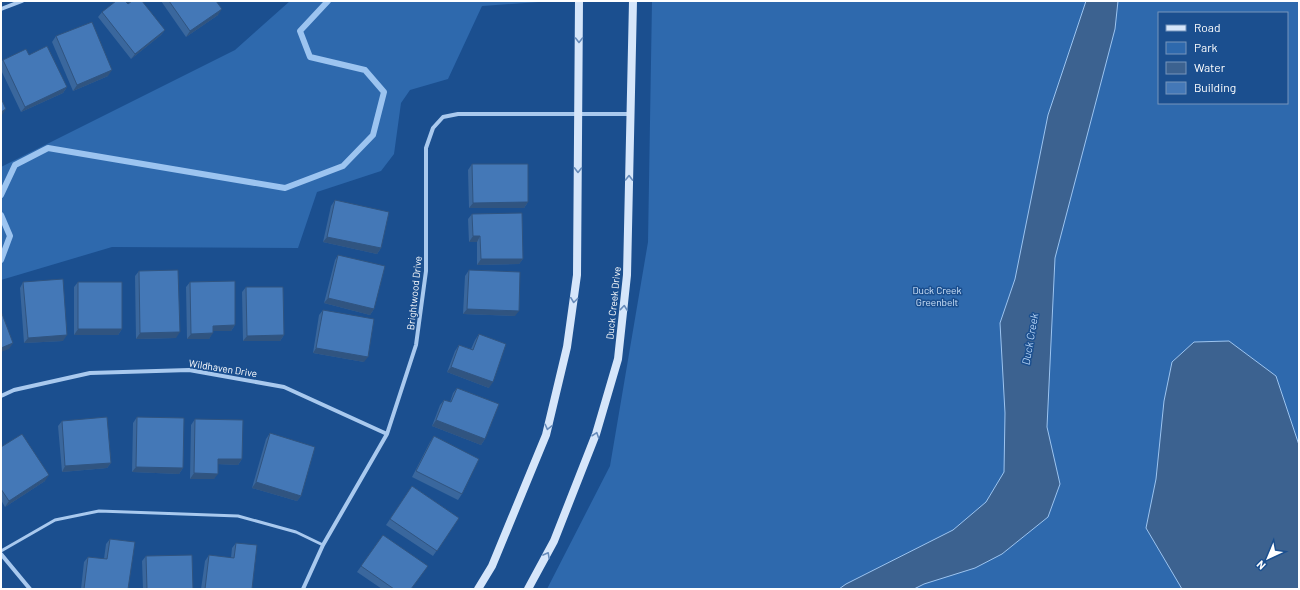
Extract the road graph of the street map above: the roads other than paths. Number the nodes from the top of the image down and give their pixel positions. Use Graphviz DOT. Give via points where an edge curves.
graph roads {
  1 [pos="22,1"];
  2 [pos="579,1"];
  3 [pos="633,1"];
  4 [pos="1,9"];
  5 [pos="579,114"];
  6 [pos="630,114"];
  7 [pos="1,396"];
  8 [pos="388,434"];
  9 [pos="323,545"];
  10 [pos="1,550"];
  11 [pos="1,554"];
  12 [pos="30,589"];
  13 [pos="303,589"];
  14 [pos="478,589"];
  15 [pos="528,589"];
  1 -- 4 [label="street"];
  2 -- 5 [label="main road, one-way"];
  3 -- 6 [label="main road, Duck Creek Drive"];
  5 -- 6 [label="street, Brightwood Drive"];
  5 -- 8 [label="street, Brightwood Drive" via="458,114 443,117 432,128 426,148 426,271 416,344"];
  5 -- 14 [label="main road, one-way" via="577,275 567,347 546,435 492,566"];
  15 -- 6 [label="main road, Duck Creek Drive, one-way" via="554,541 596,434 618,359 627,275"];
  7 -- 8 [label="street, Wildhaven Drive" via="14,390 90,373 190,370 284,387"];
  8 -- 9 [label="street, Brightwood Drive"];
  9 -- 10 [label="lane" via="296,532 238,516 99,511 54,520"];
  9 -- 13 [label="street, Brightwood Drive"];
  11 -- 12 [label="street"];
}
